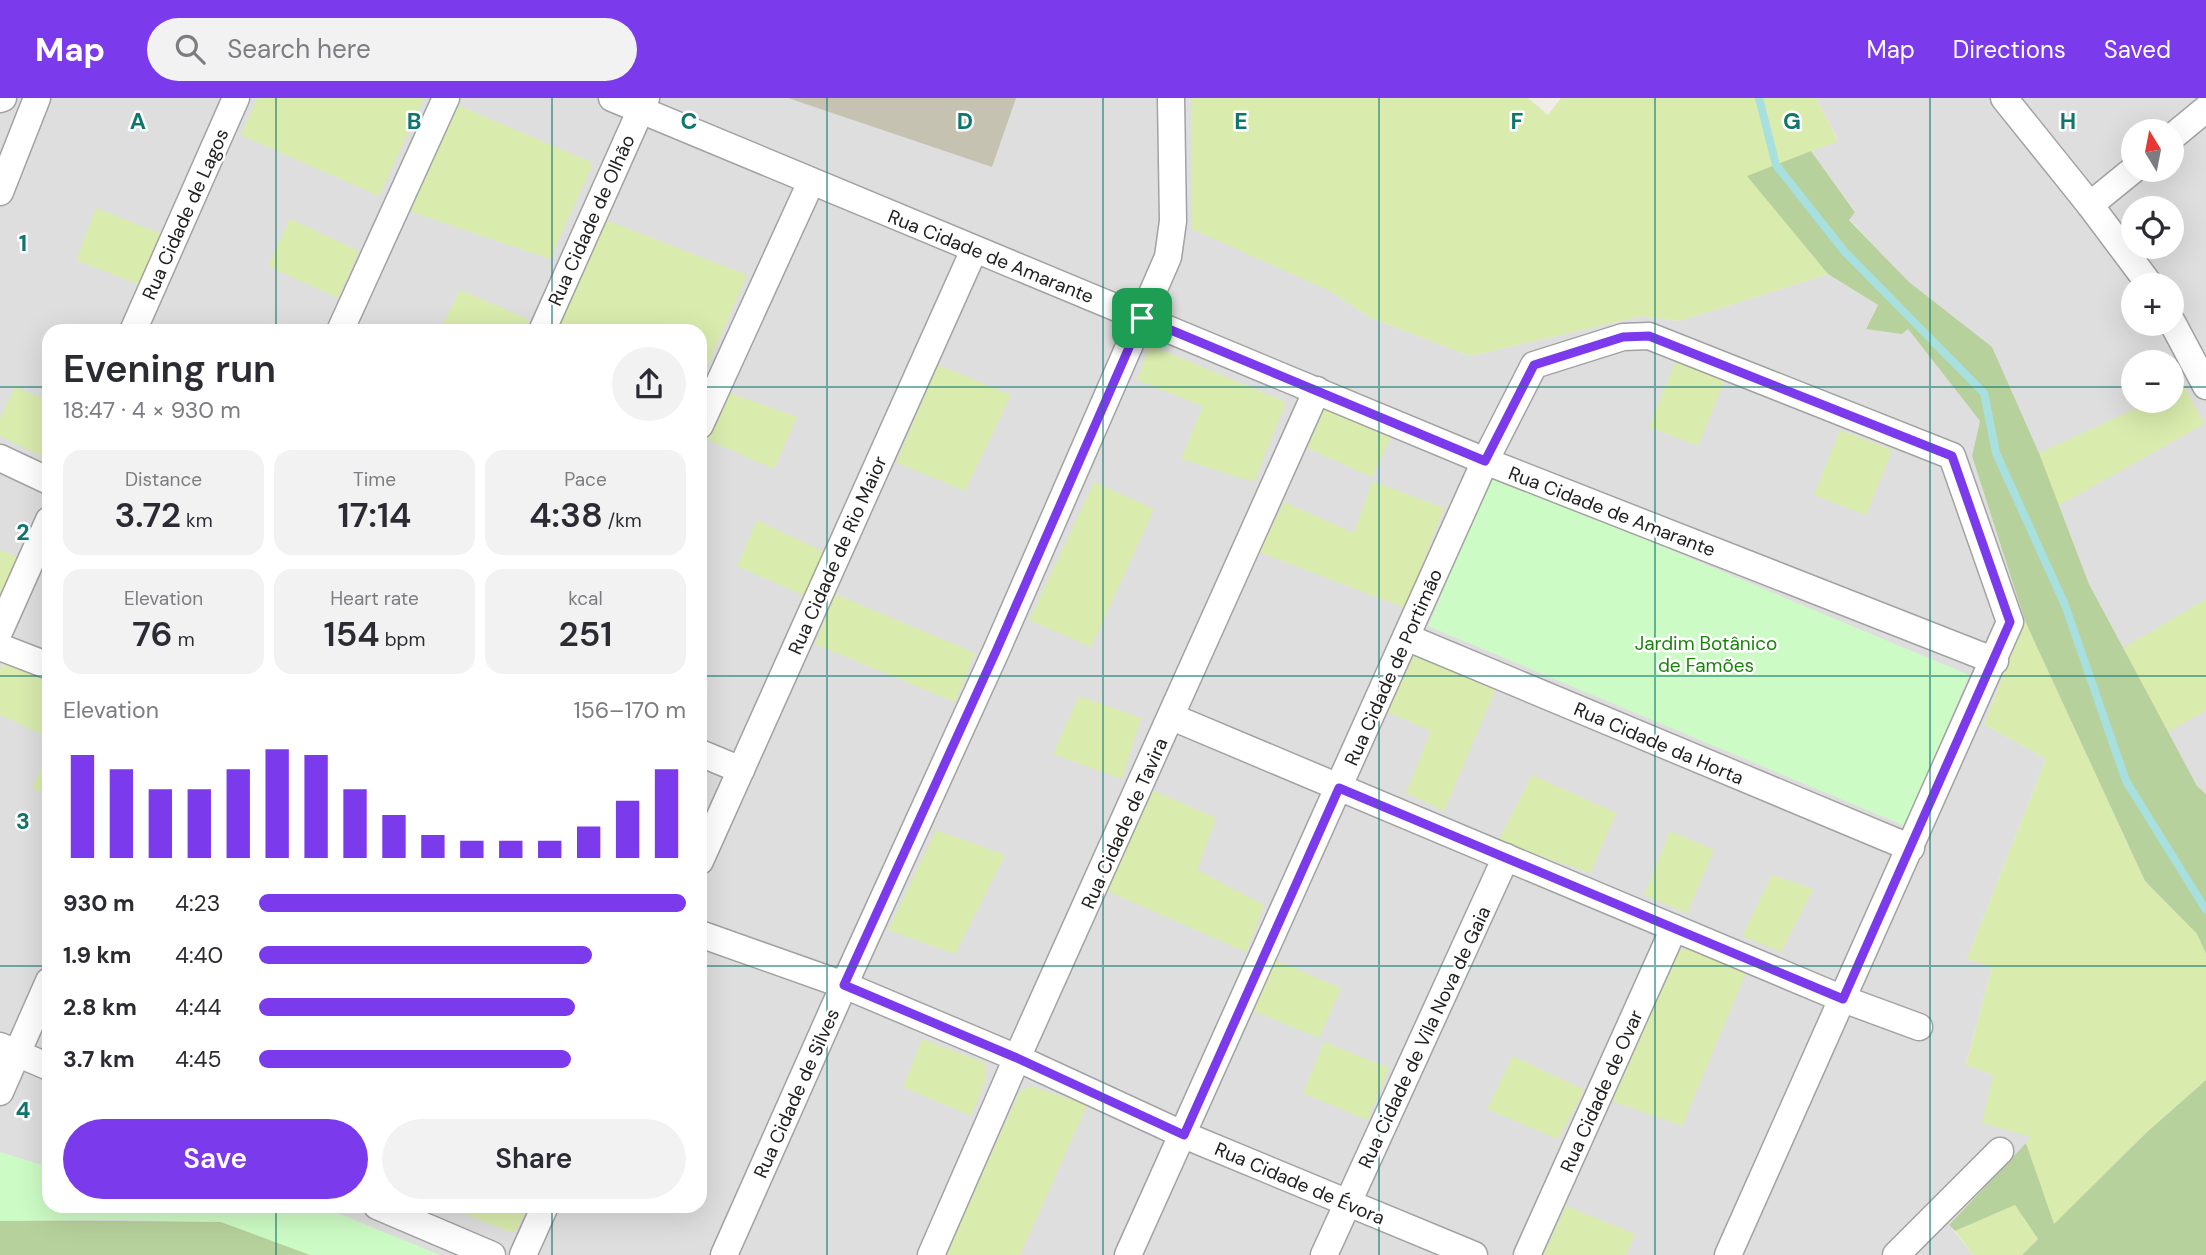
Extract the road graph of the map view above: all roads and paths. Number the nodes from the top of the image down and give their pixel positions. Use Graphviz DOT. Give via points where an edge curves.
graph roads {
  1 [pos="37,98"];
  2 [pos="236,98"];
  3 [pos="446,98"];
  4 [pos="612,98"];
  5 [pos="1171,98"];
  6 [pos="2004,98"];
  7 [pos="643,104"];
  8 [pos="2206,109"];
  9 [pos="2184,128"];
  10 [pos="2121,180"];
  11 [pos="811,182"];
  12 [pos="0,192"];
  13 [pos="2090,205"];
  14 [pos="974,250"];
  15 [pos="2141,273"];
  16 [pos="1142,318"];
  17 [pos="136,324"];
  18 [pos="343,324"];
  19 [pos="545,324"];
  20 [pos="2180,336"];
  21 [pos="2206,386"];
  22 [pos="1317,390"];
  23 [pos="707,410"];
  24 [pos="0,458"];
  25 [pos="1485,461"];
  26 [pos="42,478"];
  27 [pos="42,536"];
  28 [pos="0,630"];
  29 [pos="1406,637"];
  30 [pos="0,647"];
  31 [pos="1994,661"];
  32 [pos="42,663"];
  33 [pos="1172,717"];
  34 [pos="707,756"];
  35 [pos="741,770"];
  36 [pos="1339,788"];
  37 [pos="707,845"];
  38 [pos="1911,848"];
  39 [pos="1506,857"];
  40 [pos="1674,928"];
  41 [pos="707,936"];
  42 [pos="844,985"];
  43 [pos="42,993"];
  44 [pos="1843,999"];
  45 [pos="1919,1027"];
  46 [pos="9,1050"];
  47 [pos="1017,1058"];
  48 [pos="42,1064"];
  49 [pos="0,1092"];
  50 [pos="1184,1135"];
  51 [pos="2000,1151"];
  52 [pos="1348,1203"];
  53 [pos="393,1213"];
  54 [pos="542,1213"];
  55 [pos="492,1255"];
  56 [pos="523,1255"];
  57 [pos="724,1255"];
  58 [pos="931,1255"];
  59 [pos="1128,1255"];
  60 [pos="1325,1255"];
  61 [pos="1474,1255"];
  62 [pos="1527,1255"];
  63 [pos="1728,1255"];
  64 [pos="1896,1255"];
  1 -- 12 [label="street"];
  2 -- 17 [label="street, Rua Cidade de Lagos"];
  3 -- 18 [label="street"];
  4 -- 7 [label="street, Rua Cidade de Amarante"];
  5 -- 16 [label="street, Rua Cidade de Silves" via="1173,221 1168,257"];
  6 -- 13 [label="street"];
  7 -- 11 [label="street, Rua Cidade de Amarante"];
  7 -- 19 [label="street, Rua Cidade de Olhão"];
  8 -- 9 [label="street"];
  10 -- 13 [label="street"];
  11 -- 14 [label="street, Rua Cidade de Amarante"];
  11 -- 23 [label="street"];
  13 -- 15 [label="street"];
  14 -- 16 [label="street, Rua Cidade de Amarante"];
  14 -- 35 [label="street, Rua Cidade de Rio Maior"];
  16 -- 22 [label="street, Rua Cidade de Amarante"];
  16 -- 42 [label="street, Rua Cidade de Silves"];
  20 -- 21 [label="street"];
  22 -- 25 [label="street, Rua Cidade de Amarante"];
  22 -- 33 [label="street, Rua Cidade de Tavira"];
  24 -- 26 [label="street"];
  25 -- 29 [label="street, Rua Cidade de Portimão"];
  25 -- 31 [label="street, Rua Cidade de Amarante"];
  25 -- 31 [label="street, Rua Cidade de Portimão" via="1534,365 1623,337 1649,336 1952,456 2010,622"];
  27 -- 28 [label="street"];
  29 -- 36 [label="street, Rua Cidade de Portimão"];
  29 -- 38 [label="street, Rua Cidade da Horta"];
  30 -- 32 [label="street"];
  31 -- 38 [label="street, Rua Cidade de Portimão"];
  33 -- 36 [label="street"];
  33 -- 47 [label="street, Rua Cidade de Tavira"];
  34 -- 35 [label="street"];
  35 -- 37 [label="street, Rua Cidade de Rio Maior"];
  36 -- 39 [label="street"];
  36 -- 50 [label="street, Rua Cidade de Portimão"];
  38 -- 44 [label="street, Rua Cidade de Portimão"];
  39 -- 40 [label="street"];
  39 -- 52 [label="street, Rua Cidade de Vila Nova de Gaia"];
  40 -- 44 [label="street"];
  40 -- 62 [label="street, Rua Cidade de Ovar"];
  41 -- 42 [label="street, Rua Cidade de Évora"];
  42 -- 47 [label="street, Rua Cidade de Évora"];
  42 -- 57 [label="street, Rua Cidade de Silves"];
  43 -- 46 [label="street"];
  44 -- 45 [label="street"];
  44 -- 63 [label="street, Rua Cidade de Portimão"];
  46 -- 48 [label="street"];
  46 -- 49 [label="street"];
  47 -- 50 [label="street, Rua Cidade de Évora"];
  47 -- 58 [label="street, Rua Cidade de Tavira"];
  50 -- 52 [label="street, Rua Cidade de Évora"];
  50 -- 59 [label="street, Rua Cidade de Portimão"];
  51 -- 64 [label="street"];
  52 -- 60 [label="street, Rua Cidade de Vila Nova de Gaia"];
  52 -- 61 [label="street, Rua Cidade de Évora"];
  53 -- 55 [label="street"];
  54 -- 56 [label="street"];
}
